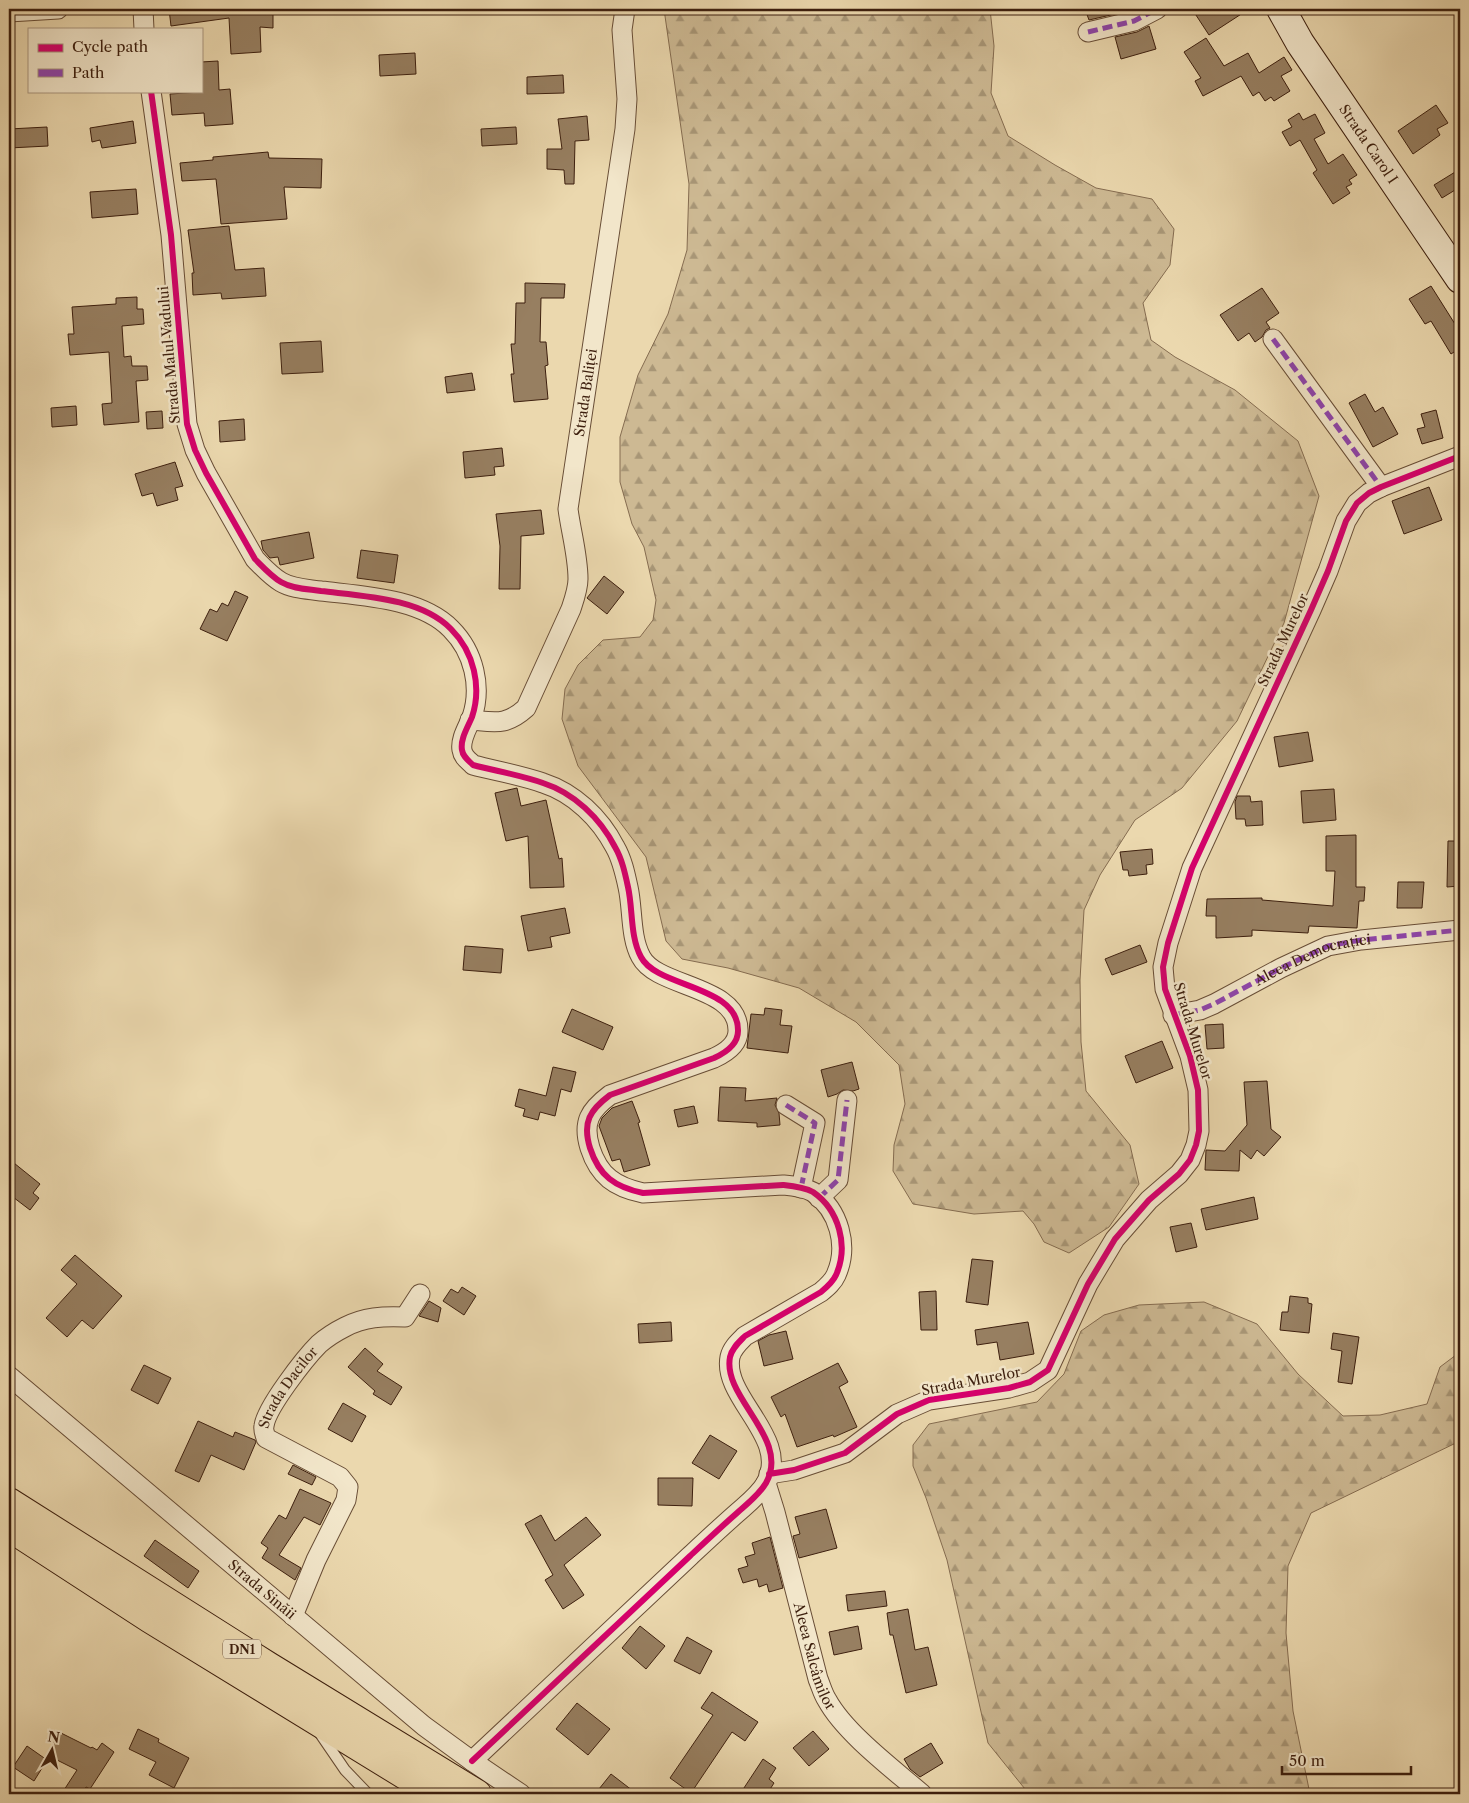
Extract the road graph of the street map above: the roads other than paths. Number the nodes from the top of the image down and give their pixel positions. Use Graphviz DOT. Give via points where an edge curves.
graph roads {
  1 [pos="58,9"];
  2 [pos="143,9"];
  3 [pos="625,9"];
  4 [pos="1157,9"];
  5 [pos="1281,9"];
  6 [pos="9,12"];
  7 [pos="144,28"];
  8 [pos="1088,32"];
  9 [pos="151,92"];
  10 [pos="1460,279"];
  11 [pos="1274,339"];
  12 [pos="1460,456"];
  13 [pos="1381,487"];
  14 [pos="470,720"];
  15 [pos="1460,930"];
  16 [pos="1173,1015"];
  17 [pos="847,1100"];
  18 [pos="786,1105"];
  19 [pos="801,1188"];
  20 [pos="819,1198"];
  21 [pos="420,1294"];
  22 [pos="9,1376"];
  23 [pos="767,1479"];
  24 [pos="9,1502"];
  25 [pos="9,1527"];
  26 [pos="293,1616"];
  27 [pos="309,1716"];
  28 [pos="472,1762"];
  29 [pos="368,1794"];
  30 [pos="436,1794"];
  31 [pos="477,1794"];
  32 [pos="521,1794"];
  33 [pos="922,1794"];
  1 -- 6 [label="street"];
  2 -- 7 [label="street"];
  3 -- 14 [label="street, Strada Baliței" via="622,30 625,129 568,509 577,566 575,595 526,708 508,721"];
  4 -- 8 [label="street" via="1134,21"];
  5 -- 10 [label="main road, Strada Carol I" via="1300,43"];
  9 -- 14 [label="street, Strada Malul Vadului" via="171,235 187,424 206,473 255,559 281,582 297,588 383,599 411,606 438,617 452,630 466,650 476,676 475,708"];
  11 -- 13 [label="street"];
  12 -- 13 [label="street, Strada Murelor"];
  13 -- 16 [label="street, Strada Murelor" via="1357,503 1346,520 1311,610 1192,868 1163,967 1164,989"];
  14 -- 19 [label="street, Strada Malul Vadului" via="462,750 464,757 473,765 544,783 587,809 616,847 623,866 636,943 647,966 721,1002 735,1016 738,1026 735,1043 726,1052 610,1095 597,1105 586,1128 594,1161 615,1184 643,1193 783,1185"];
  15 -- 16 [label="street, Aleea Democrației" via="1328,946 1214,1004"];
  16 -- 23 [label="street, Strada Murelor" via="1190,1056 1198,1090 1200,1113 1196,1145 1179,1174 1149,1200 1115,1239 1088,1284 1048,1370 1030,1382 1009,1388 929,1400 896,1414 845,1453"];
  17 -- 20 [label="street" via="838,1180"];
  18 -- 19 [label="street" via="815,1123"];
  19 -- 20 [label="street, Strada Malul Vadului" via="812,1191"];
  20 -- 23 [label="street, Strada Malul Vadului" via="831,1210 842,1239 842,1255 836,1276 821,1292 745,1336 735,1345 730,1356 735,1385 769,1449 771,1462"];
  21 -- 26 [label="street, Strada Dacilor" via="405,1317 369,1318 345,1327 320,1343 286,1383 266,1420 266,1438 340,1477 348,1487 346,1500"];
  22 -- 26 [label="street, Strada Sinăii"];
  23 -- 28 [label="street" via="752,1500"];
  23 -- 33 [label="street, Aleea Salcâmilor" via="826,1700 840,1720"];
  24 -- 31 [label="highway, DN1"];
  25 -- 27 [label="highway, DN1"];
  26 -- 28 [label="street, Strada Sinăii"];
  27 -- 29 [label="lane" via="345,1770"];
  27 -- 30 [label="highway, DN1"];
  28 -- 32 [label="street, Strada Sinăii"];
}
